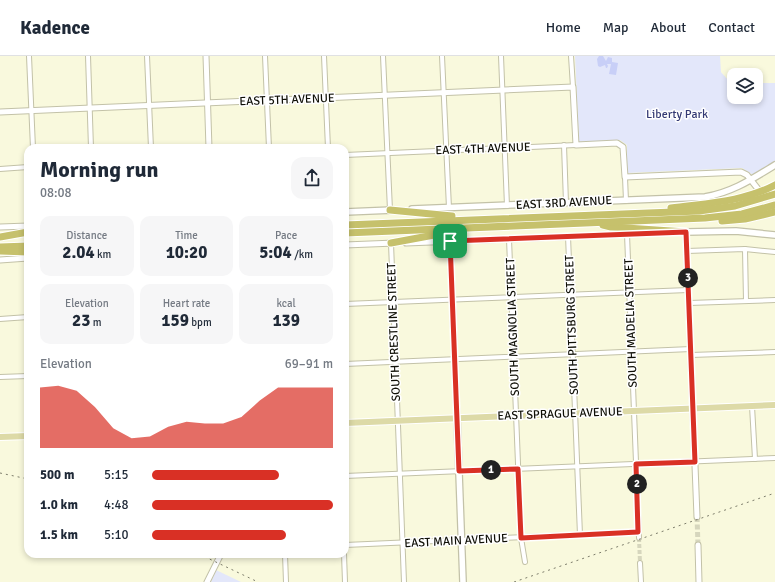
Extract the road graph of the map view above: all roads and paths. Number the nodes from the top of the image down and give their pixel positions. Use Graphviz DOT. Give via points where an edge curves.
graph roads {
  1 [pos="29,56"];
  2 [pos="88,56"];
  3 [pos="147,56"];
  4 [pos="206,56"];
  5 [pos="265,56"];
  6 [pos="324,56"];
  7 [pos="383,56"];
  8 [pos="442,56"];
  9 [pos="501,56"];
  10 [pos="571,56"];
  11 [pos="573,87"];
  12 [pos="502,90"];
  13 [pos="444,93"];
  14 [pos="384,95"];
  15 [pos="326,98"];
  16 [pos="267,101"];
  17 [pos="207,103"];
  18 [pos="149,105"];
  19 [pos="90,108"];
  20 [pos="31,110"];
  21 [pos="0,112"];
  22 [pos="33,144"];
  23 [pos="91,144"];
  24 [pos="150,144"];
  25 [pos="209,144"];
  26 [pos="269,144"];
  27 [pos="328,144"];
  28 [pos="576,145"];
  29 [pos="564,146"];
  30 [pos="505,148"];
  31 [pos="446,150"];
  32 [pos="387,153"];
  33 [pos="349,155"];
  34 [pos="775,165"];
  35 [pos="24,168"];
  36 [pos="0,169"];
  37 [pos="625,177"];
  38 [pos="752,180"];
  39 [pos="775,184"];
  40 [pos="758,189"];
  41 [pos="775,194"];
  42 [pos="626,201"];
  43 [pos="566,203"];
  44 [pos="775,205"];
  45 [pos="507,206"];
  46 [pos="449,208"];
  47 [pos="390,210"];
  48 [pos="349,212"];
  49 [pos="635,212"];
  50 [pos="775,212"];
  51 [pos="478,219"];
  52 [pos="676,220"];
  53 [pos="595,223"];
  54 [pos="349,225"];
  55 [pos="24,226"];
  56 [pos="0,227"];
  57 [pos="474,228"];
  58 [pos="686,232"];
  59 [pos="24,233"];
  60 [pos="349,233"];
  61 [pos="627,234"];
  62 [pos="775,235"];
  63 [pos="568,236"];
  64 [pos="0,237"];
  65 [pos="24,237"];
  66 [pos="509,239"];
  67 [pos="450,241"];
  68 [pos="391,244"];
  69 [pos="349,245"];
  70 [pos="24,246"];
  71 [pos="0,247"];
  72 [pos="744,249"];
  73 [pos="0,251"];
  74 [pos="686,251"];
  75 [pos="24,252"];
  76 [pos="775,252"];
  77 [pos="24,258"];
  78 [pos="0,260"];
  79 [pos="688,290"];
  80 [pos="629,292"];
  81 [pos="570,295"];
  82 [pos="512,298"];
  83 [pos="452,300"];
  84 [pos="775,300"];
  85 [pos="746,301"];
  86 [pos="393,303"];
  87 [pos="689,303"];
  88 [pos="349,304"];
  89 [pos="24,318"];
  90 [pos="0,319"];
  91 [pos="632,352"];
  92 [pos="691,352"];
  93 [pos="775,352"];
  94 [pos="573,354"];
  95 [pos="514,357"];
  96 [pos="455,360"];
  97 [pos="396,362"];
  98 [pos="349,364"];
  99 [pos="24,376"];
  100 [pos="0,377"];
  101 [pos="775,405"];
  102 [pos="752,406"];
  103 [pos="693,408"];
  104 [pos="634,411"];
  105 [pos="575,413"];
  106 [pos="516,416"];
  107 [pos="457,418"];
  108 [pos="398,421"];
  109 [pos="349,423"];
  110 [pos="24,436"];
  111 [pos="0,437"];
  112 [pos="775,458"];
  113 [pos="755,459"];
  114 [pos="695,462"];
  115 [pos="636,464"];
  116 [pos="578,467"];
  117 [pos="518,469"];
  118 [pos="459,471"];
  119 [pos="400,474"];
  120 [pos="349,476"];
  121 [pos="697,517"];
  122 [pos="638,532"];
  123 [pos="580,535"];
  124 [pos="521,538"];
  125 [pos="639,538"];
  126 [pos="462,540"];
  127 [pos="403,543"];
  128 [pos="698,544"];
  129 [pos="349,545"];
  130 [pos="220,558"];
  131 [pos="285,558"];
  132 [pos="344,558"];
  133 [pos="524,562"];
  134 [pos="640,563"];
  135 [pos="207,582"];
  136 [pos="286,582"];
  137 [pos="345,582"];
  138 [pos="404,582"];
  139 [pos="463,582"];
  140 [pos="640,582"];
  141 [pos="699,582"];
  1 -- 20 [label="street"];
  2 -- 19 [label="street"];
  3 -- 18 [label="street"];
  4 -- 17 [label="street"];
  5 -- 16 [label="street"];
  6 -- 15 [label="street"];
  7 -- 14 [label="street"];
  8 -- 13 [label="street"];
  9 -- 12 [label="street"];
  10 -- 11 [label="street"];
  11 -- 12 [label="street, EAST 5TH AVENUE"];
  11 -- 28 [label="street"];
  12 -- 13 [label="street, EAST 5TH AVENUE"];
  12 -- 30 [label="street"];
  13 -- 14 [label="street, EAST 5TH AVENUE"];
  13 -- 31 [label="street"];
  14 -- 15 [label="street, EAST 5TH AVENUE"];
  14 -- 32 [label="street"];
  15 -- 16 [label="street, EAST 5TH AVENUE"];
  15 -- 27 [label="street"];
  16 -- 17 [label="street, EAST 5TH AVENUE"];
  16 -- 26 [label="street"];
  17 -- 18 [label="street, EAST 5TH AVENUE"];
  17 -- 25 [label="street"];
  18 -- 19 [label="street, EAST 5TH AVENUE"];
  18 -- 24 [label="street"];
  19 -- 20 [label="street, EAST 5TH AVENUE"];
  19 -- 23 [label="street"];
  20 -- 21 [label="street, EAST 5TH AVENUE"];
  20 -- 22 [label="street"];
  28 -- 29 [label="street, EAST 4TH AVENUE"];
  28 -- 37 [label="street, EAST 4TH AVENUE" via="622,145"];
  29 -- 30 [label="street, EAST 4TH AVENUE"];
  29 -- 43 [label="street"];
  30 -- 31 [label="street, EAST 4TH AVENUE"];
  30 -- 45 [label="street"];
  31 -- 32 [label="street, EAST 4TH AVENUE"];
  31 -- 46 [label="street"];
  32 -- 33 [label="street, EAST 4TH AVENUE"];
  32 -- 47 [label="street"];
  34 -- 38 [label="main road, EAST 3RD AVENUE"];
  35 -- 36 [label="street"];
  37 -- 38 [label="street" via="741,172"];
  37 -- 42 [label="street"];
  38 -- 40 [label="street"];
  38 -- 42 [label="main road, EAST 3RD AVENUE" via="719,195"];
  39 -- 49 [label="highway" via="734,200"];
  41 -- 49 [label="highway" via="749,203 722,208"];
  42 -- 43 [label="main road, EAST 3RD AVENUE"];
  43 -- 45 [label="main road, EAST 3RD AVENUE"];
  44 -- 52 [label="highway" via="732,215"];
  45 -- 46 [label="main road, EAST 3RD AVENUE"];
  46 -- 47 [label="main road, EAST 3RD AVENUE"];
  47 -- 48 [label="main road, EAST 3RD AVENUE"];
  47 -- 51 [label="highway"];
  49 -- 51 [label="highway"];
  50 -- 52 [label="highway" via="745,219 694,222"];
  51 -- 54 [label="highway"];
  52 -- 53 [label="highway"];
  53 -- 57 [label="highway"];
  53 -- 58 [label="highway" via="611,228"];
  55 -- 56 [label="street"];
  57 -- 60 [label="highway"];
  57 -- 68 [label="highway"];
  58 -- 61 [label="street"];
  58 -- 62 [label="main road" via="736,231"];
  58 -- 74 [label="street"];
  59 -- 64 [label="highway"];
  61 -- 63 [label="street"];
  61 -- 80 [label="street, SOUTH MADELIA STREET"];
  63 -- 66 [label="street"];
  63 -- 81 [label="street, SOUTH PITTSBURG STREET"];
  64 -- 65 [label="highway"];
  66 -- 67 [label="street"];
  66 -- 82 [label="street, SOUTH MAGNOLIA STREET"];
  67 -- 68 [label="street"];
  67 -- 83 [label="street"];
  68 -- 69 [label="street"];
  68 -- 86 [label="street, SOUTH CRESTLINE STREET"];
  70 -- 71 [label="highway"];
  72 -- 74 [label="street"];
  72 -- 76 [label="street"];
  72 -- 85 [label="street"];
  73 -- 75 [label="highway"];
  74 -- 79 [label="street"];
  77 -- 78 [label="street"];
  79 -- 80 [label="street"];
  79 -- 87 [label="street"];
  80 -- 81 [label="street"];
  80 -- 91 [label="street, SOUTH MADELIA STREET"];
  81 -- 82 [label="street"];
  81 -- 94 [label="street, SOUTH PITTSBURG STREET"];
  82 -- 83 [label="street"];
  82 -- 95 [label="street, SOUTH MAGNOLIA STREET"];
  83 -- 86 [label="street"];
  83 -- 96 [label="street"];
  84 -- 85 [label="street"];
  85 -- 87 [label="street"];
  86 -- 88 [label="street"];
  86 -- 97 [label="street, SOUTH CRESTLINE STREET"];
  87 -- 92 [label="street"];
  89 -- 90 [label="street"];
  91 -- 92 [label="street"];
  91 -- 94 [label="street"];
  91 -- 104 [label="street, SOUTH MADELIA STREET"];
  92 -- 93 [label="street"];
  92 -- 103 [label="street"];
  94 -- 95 [label="street"];
  94 -- 105 [label="street, SOUTH PITTSBURG STREET"];
  95 -- 96 [label="street"];
  95 -- 106 [label="street, SOUTH MAGNOLIA STREET"];
  96 -- 97 [label="street"];
  96 -- 107 [label="street"];
  97 -- 98 [label="street"];
  97 -- 108 [label="street, SOUTH CRESTLINE STREET"];
  99 -- 100 [label="street"];
  101 -- 102 [label="main road, EAST SPRAGUE AVENUE"];
  102 -- 103 [label="main road, EAST SPRAGUE AVENUE"];
  102 -- 113 [label="street"];
  103 -- 104 [label="main road, EAST SPRAGUE AVENUE"];
  103 -- 114 [label="street"];
  104 -- 105 [label="main road, EAST SPRAGUE AVENUE"];
  104 -- 115 [label="street, SOUTH MADELIA STREET"];
  105 -- 106 [label="main road, EAST SPRAGUE AVENUE"];
  105 -- 116 [label="street, SOUTH PITTSBURG STREET"];
  106 -- 107 [label="main road, EAST SPRAGUE AVENUE"];
  106 -- 117 [label="street, SOUTH MAGNOLIA STREET"];
  107 -- 108 [label="main road, EAST SPRAGUE AVENUE"];
  107 -- 118 [label="main road"];
  108 -- 109 [label="main road, EAST SPRAGUE AVENUE"];
  108 -- 119 [label="street, SOUTH CRESTLINE STREET"];
  110 -- 111 [label="main road"];
  112 -- 113 [label="street"];
  113 -- 114 [label="street"];
  114 -- 115 [label="street"];
  114 -- 121 [label="street"];
  115 -- 116 [label="street"];
  115 -- 122 [label="street, SOUTH MADELIA STREET"];
  116 -- 117 [label="street"];
  116 -- 123 [label="street, SOUTH PITTSBURG STREET"];
  117 -- 118 [label="street"];
  117 -- 124 [label="street, SOUTH MAGNOLIA STREET"];
  118 -- 119 [label="street"];
  118 -- 126 [label="main road"];
  119 -- 120 [label="street"];
  119 -- 127 [label="street, SOUTH CRESTLINE STREET"];
  122 -- 123 [label="street, EAST MAIN AVENUE"];
  122 -- 125 [label="street, SOUTH MADELIA STREET"];
  123 -- 124 [label="street, EAST MAIN AVENUE"];
  124 -- 126 [label="street, EAST MAIN AVENUE"];
  124 -- 133 [label="street, SOUTH MAGNOLIA STREET"];
  126 -- 127 [label="street, EAST MAIN AVENUE"];
  126 -- 139 [label="main road"];
  127 -- 129 [label="street, EAST MAIN AVENUE"];
  127 -- 138 [label="street, SOUTH CRESTLINE STREET"];
  128 -- 141 [label="street"];
  130 -- 135 [label="street"];
  131 -- 136 [label="street"];
  132 -- 137 [label="street"];
  134 -- 140 [label="street"];
}
